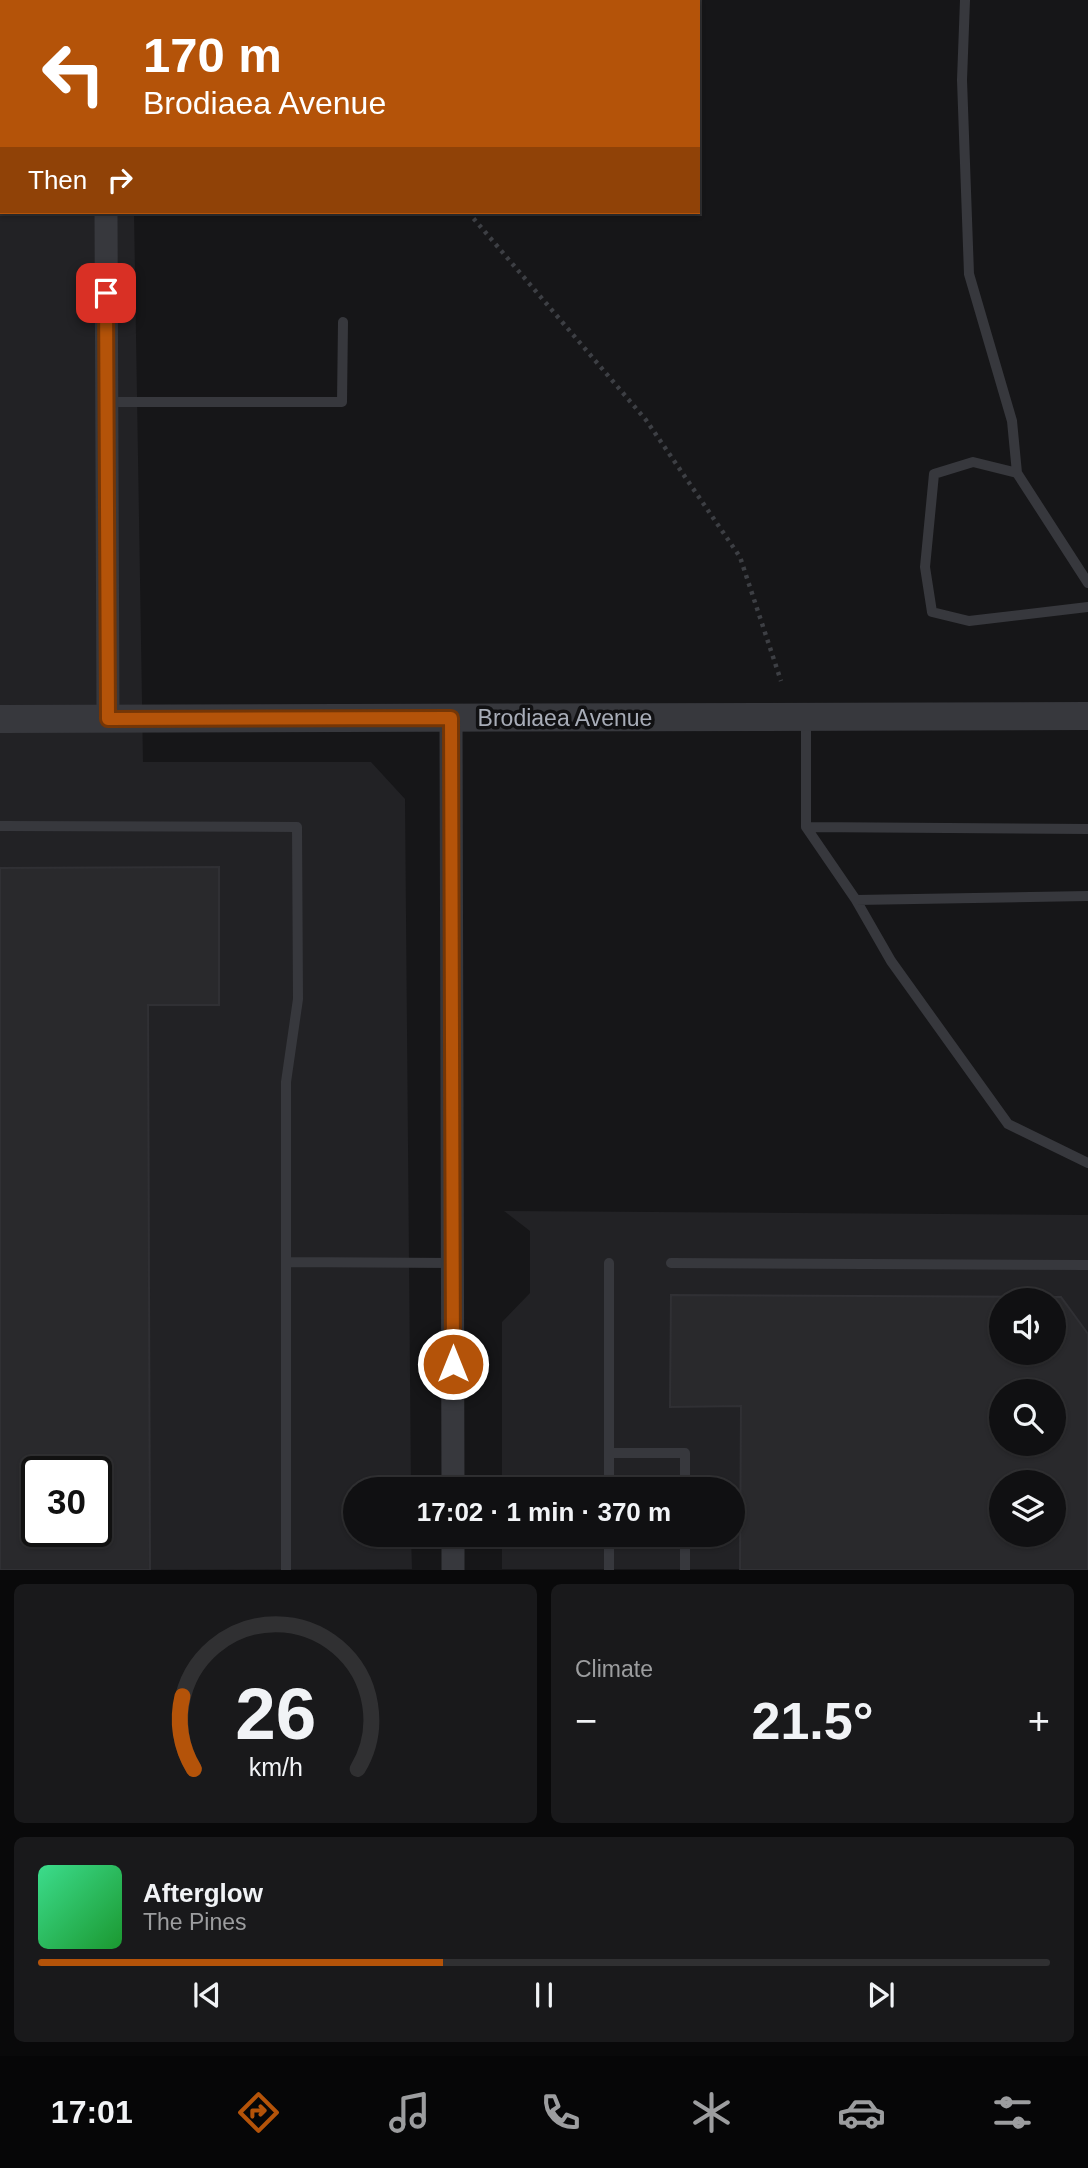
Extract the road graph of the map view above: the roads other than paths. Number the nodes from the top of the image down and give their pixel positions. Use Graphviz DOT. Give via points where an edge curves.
graph roads {
  1 [pos="965,0"];
  2 [pos="106,214"];
  3 [pos="342,322"];
  4 [pos="107,402"];
  5 [pos="1017,473"];
  6 [pos="1088,583"];
  7 [pos="1088,607"];
  8 [pos="1088,716"];
  9 [pos="451,718"];
  10 [pos="806,718"];
  11 [pos="0,719"];
  12 [pos="108,719"];
  13 [pos="0,826"];
  14 [pos="806,827"];
  15 [pos="1088,829"];
  16 [pos="1088,896"];
  17 [pos="856,900"];
  18 [pos="1088,1163"];
  19 [pos="287,1262"];
  20 [pos="453,1263"];
  21 [pos="609,1263"];
  22 [pos="671,1263"];
  23 [pos="1088,1265"];
  24 [pos="609,1452"];
  25 [pos="453,1477"];
  26 [pos="609,1477"];
  27 [pos="685,1477"];
  28 [pos="453,1547"];
  29 [pos="609,1547"];
  30 [pos="685,1547"];
  31 [pos="286,1570"];
  32 [pos="453,1570"];
  33 [pos="609,1570"];
  34 [pos="685,1570"];
  1 -- 5 [label="lane" via="962,79 969,274 1012,421"];
  2 -- 4 [label="street"];
  3 -- 4 [label="lane" via="342,402"];
  4 -- 12 [label="street"];
  5 -- 6 [label="lane"];
  5 -- 7 [label="lane" via="973,462 934,474 925,567 932,612 969,621"];
  8 -- 10 [label="street, Brodiaea Avenue"];
  9 -- 10 [label="street, Brodiaea Avenue"];
  9 -- 12 [label="street, Brodiaea Avenue"];
  9 -- 20 [label="street"];
  10 -- 14 [label="lane"];
  11 -- 12 [label="street, Brodiaea Avenue"];
  13 -- 19 [label="lane" via="297,827 298,999 286,1082"];
  14 -- 15 [label="lane"];
  14 -- 17 [label="lane"];
  16 -- 17 [label="lane"];
  17 -- 18 [label="lane" via="891,961 1008,1124"];
  19 -- 20 [label="lane"];
  19 -- 31 [label="lane"];
  20 -- 25 [label="street"];
  21 -- 24 [label="lane"];
  22 -- 23 [label="lane"];
  24 -- 26 [label="lane"];
  24 -- 27 [label="lane" via="685,1452"];
  28 -- 32 [label="street"];
  29 -- 33 [label="lane"];
  30 -- 34 [label="lane"];
}
